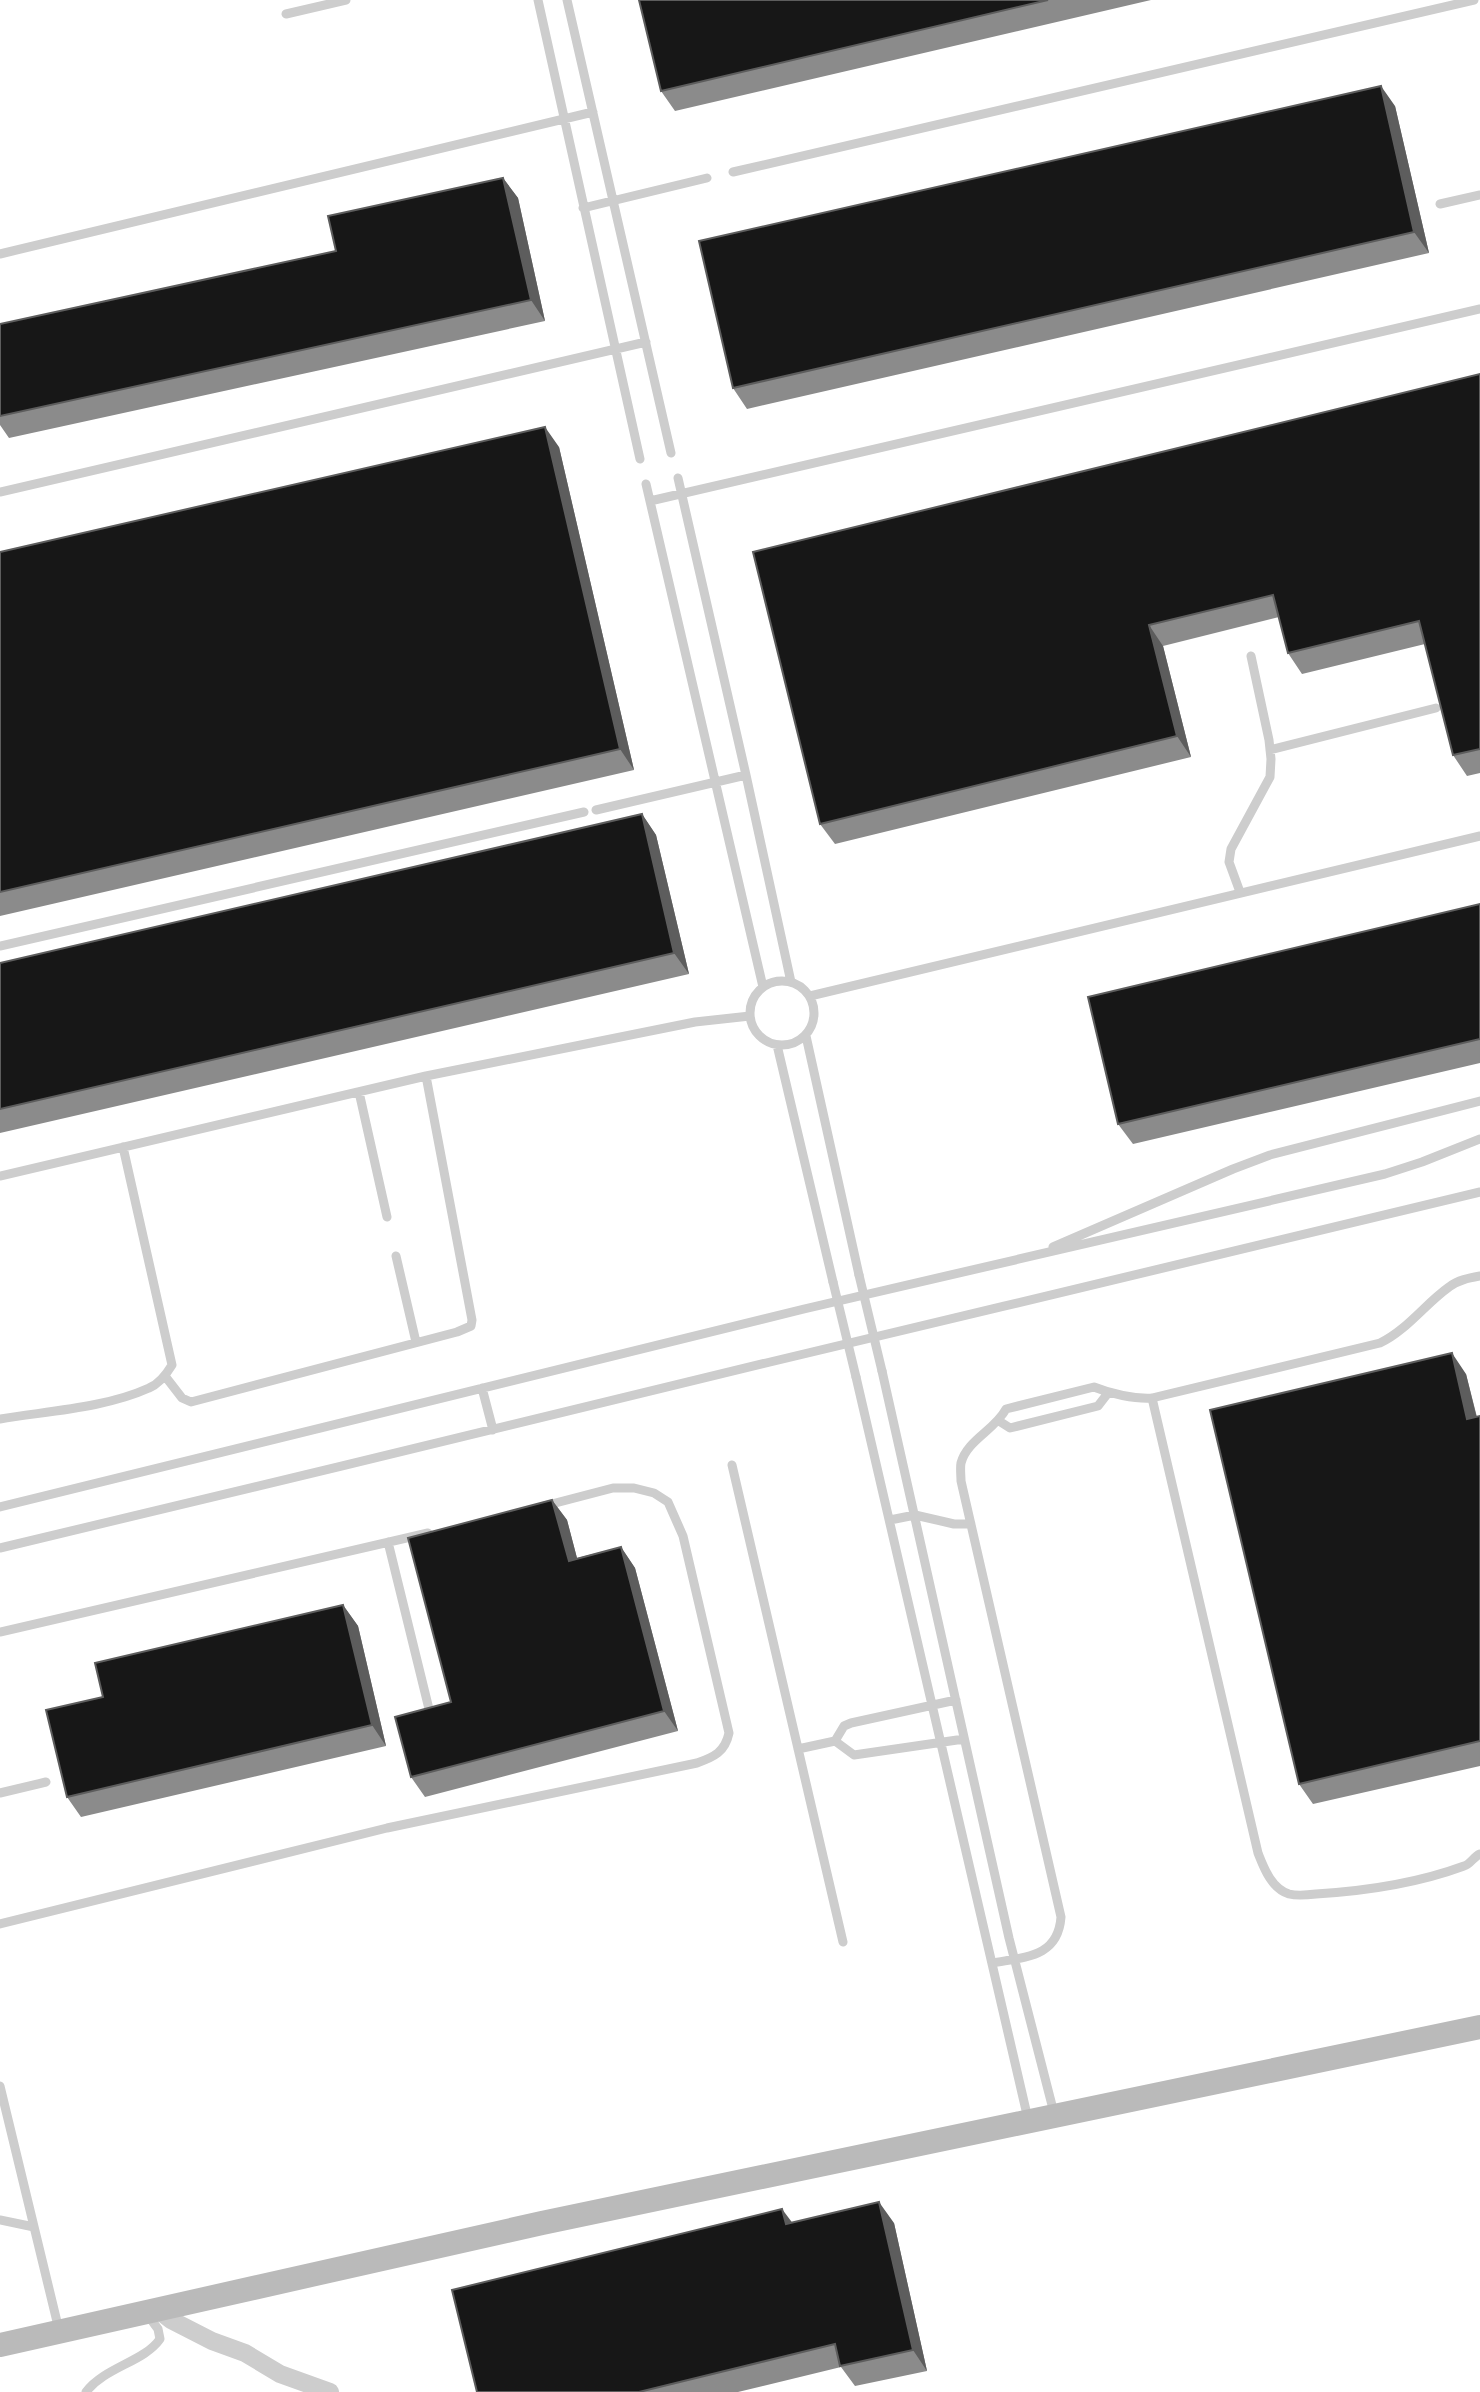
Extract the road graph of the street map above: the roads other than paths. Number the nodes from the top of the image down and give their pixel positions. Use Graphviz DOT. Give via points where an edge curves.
graph roads {
  1 [pos="346,0"];
  2 [pos="538,0"];
  3 [pos="567,0"];
  4 [pos="1474,0"];
  5 [pos="286,14"];
  6 [pos="593,112"];
  7 [pos="564,119"];
  8 [pos="733,172"];
  9 [pos="707,178"];
  10 [pos="1480,195"];
  11 [pos="613,202"];
  12 [pos="1440,204"];
  13 [pos="583,208"];
  14 [pos="0,254"];
  15 [pos="1480,309"];
  16 [pos="646,342"];
  17 [pos="614,350"];
  18 [pos="671,453"];
  19 [pos="640,459"];
  20 [pos="678,478"];
  21 [pos="646,484"];
  22 [pos="0,492"];
  23 [pos="681,494"];
  24 [pos="650,501"];
  25 [pos="1251,656"];
  26 [pos="1436,708"];
  27 [pos="1270,750"];
  28 [pos="746,775"];
  29 [pos="715,782"];
  30 [pos="596,810"];
  31 [pos="584,812"];
  32 [pos="1480,836"];
  33 [pos="1240,892"];
  34 [pos="0,946"];
  35 [pos="791,982"];
  36 [pos="763,987"];
  37 [pos="810,996"];
  38 [pos="750,1016"];
  39 [pos="806,1035"];
  40 [pos="777,1045"];
  41 [pos="426,1076"];
  42 [pos="359,1092"];
  43 [pos="1480,1101"];
  44 [pos="1480,1139"];
  45 [pos="123,1147"];
  46 [pos="0,1177"];
  47 [pos="1480,1192"];
  48 [pos="387,1217"];
  49 [pos="1039,1254"];
  50 [pos="396,1256"];
  51 [pos="1480,1276"];
  52 [pos="416,1342"];
  53 [pos="165,1377"];
  54 [pos="482,1388"];
  55 [pos="1108,1393"];
  56 [pos="1152,1398"];
  57 [pos="0,1419"];
  58 [pos="999,1421"];
  59 [pos="493,1430"];
  60 [pos="732,1465"];
  61 [pos="0,1507"];
  62 [pos="532,1509"];
  63 [pos="915,1515"];
  64 [pos="890,1520"];
  65 [pos="971,1524"];
  66 [pos="439,1531"];
  67 [pos="388,1542"];
  68 [pos="0,1548"];
  69 [pos="0,1632"];
  70 [pos="956,1700"];
  71 [pos="932,1705"];
  72 [pos="429,1709"];
  73 [pos="964,1739"];
  74 [pos="835,1741"];
  75 [pos="941,1743"];
  76 [pos="798,1749"];
  77 [pos="46,1782"];
  78 [pos="0,1793"];
  79 [pos="1480,1854"];
  80 [pos="1468,1865"];
  81 [pos="1480,1871"];
  82 [pos="0,1924"];
  83 [pos="842,1942"];
  84 [pos="1014,1958"];
  85 [pos="992,1962"];
  86 [pos="1480,2027"];
  87 [pos="0,2086"];
  88 [pos="1055,2116"];
  89 [pos="1028,2121"];
  90 [pos="0,2220"];
  91 [pos="34,2227"];
  92 [pos="151,2311"];
  93 [pos="60,2332"];
  94 [pos="0,2345"];
  95 [pos="86,2392"];
  96 [pos="330,2392"];
  1 -- 5 [label="lane"];
  2 -- 7 [label="lane"];
  3 -- 6 [label="lane"];
  4 -- 8 [label="lane"];
  6 -- 7 [label="lane"];
  6 -- 11 [label="lane"];
  7 -- 13 [label="lane"];
  7 -- 14 [label="lane"];
  9 -- 11 [label="lane"];
  10 -- 12 [label="lane"];
  11 -- 13 [label="lane"];
  11 -- 16 [label="lane"];
  13 -- 17 [label="lane"];
  15 -- 23 [label="lane"];
  16 -- 17 [label="lane"];
  16 -- 18 [label="lane"];
  17 -- 19 [label="lane"];
  17 -- 22 [label="lane"];
  20 -- 23 [label="lane"];
  21 -- 24 [label="lane"];
  23 -- 24 [label="lane"];
  23 -- 28 [label="lane"];
  24 -- 29 [label="lane"];
  25 -- 27 [label="lane"];
  26 -- 27 [label="lane"];
  27 -- 33 [label="lane" via="1270,777 1230,849 1229,862"];
  28 -- 29 [label="lane"];
  28 -- 35 [label="lane"];
  29 -- 30 [label="lane"];
  29 -- 36 [label="lane"];
  31 -- 34 [label="lane"];
  32 -- 33 [label="lane"];
  33 -- 37 [label="lane"];
  35 -- 36 [label="lane"];
  35 -- 37 [label="lane"];
  36 -- 38 [label="lane" via="755,995"];
  37 -- 39 [label="lane" via="815,1016"];
  38 -- 40 [label="lane" via="758,1035"];
  38 -- 41 [label="lane" via="695,1022"];
  39 -- 40 [label="lane" via="797,1042"];
  39 -- 63 [label="lane, bridge"];
  40 -- 64 [label="lane, bridge"];
  41 -- 42 [label="lane"];
  41 -- 52 [label="lane" via="472,1320 467,1329"];
  42 -- 45 [label="lane"];
  42 -- 48 [label="lane"];
  43 -- 49 [label="lane" via="1270,1155"];
  44 -- 49 [label="lane" via="1385,1174"];
  45 -- 46 [label="lane"];
  45 -- 53 [label="lane" via="172,1365"];
  47 -- 59 [label="lane"];
  49 -- 54 [label="lane"];
  50 -- 52 [label="lane"];
  51 -- 56 [label="lane" via="1450,1286 1392,1337 1380,1342"];
  52 -- 53 [label="lane" via="191,1402"];
  53 -- 57 [label="lane" via="151,1388 97,1404"];
  54 -- 59 [label="lane"];
  54 -- 61 [label="lane"];
  55 -- 56 [label="lane"];
  55 -- 58 [label="lane" via="1094,1387 1006,1409"];
  55 -- 58 [label="lane" via="1098,1406 1010,1428"];
  56 -- 80 [label="lane" via="1265,1873 1289,1894 1305,1895 1420,1879"];
  58 -- 65 [label="lane" via="970,1447 961,1464"];
  59 -- 68 [label="lane"];
  60 -- 76 [label="lane"];
  62 -- 82 [label="lane" via="613,1488 654,1493 668,1502 683,1536 729,1733 722,1751 697,1763 387,1828"];
  63 -- 64 [label="lane"];
  63 -- 65 [label="lane"];
  63 -- 70 [label="lane"];
  64 -- 71 [label="lane"];
  65 -- 84 [label="lane" via="1061,1917 1049,1947"];
  66 -- 67 [label="lane"];
  67 -- 69 [label="lane"];
  67 -- 72 [label="lane"];
  70 -- 71 [label="lane"];
  70 -- 73 [label="lane"];
  71 -- 74 [label="lane" via="851,1723"];
  71 -- 75 [label="lane"];
  73 -- 75 [label="lane"];
  73 -- 84 [label="lane"];
  74 -- 75 [label="lane" via="855,1755"];
  74 -- 76 [label="lane"];
  75 -- 85 [label="lane"];
  76 -- 83 [label="lane"];
  77 -- 78 [label="lane"];
  79 -- 80 [label="lane"];
  80 -- 81 [label="lane"];
  84 -- 85 [label="lane"];
  84 -- 88 [label="lane"];
  85 -- 89 [label="lane"];
  86 -- 88 [label="street"];
  87 -- 91 [label="lane"];
  88 -- 89 [label="street"];
  89 -- 92 [label="street"];
  90 -- 91 [label="lane"];
  91 -- 93 [label="lane"];
  92 -- 93 [label="street"];
  92 -- 95 [label="lane" via="160,2339 154,2347 103,2376"];
  92 -- 96 [label="street" via="281,2374"];
  93 -- 94 [label="street"];
}
